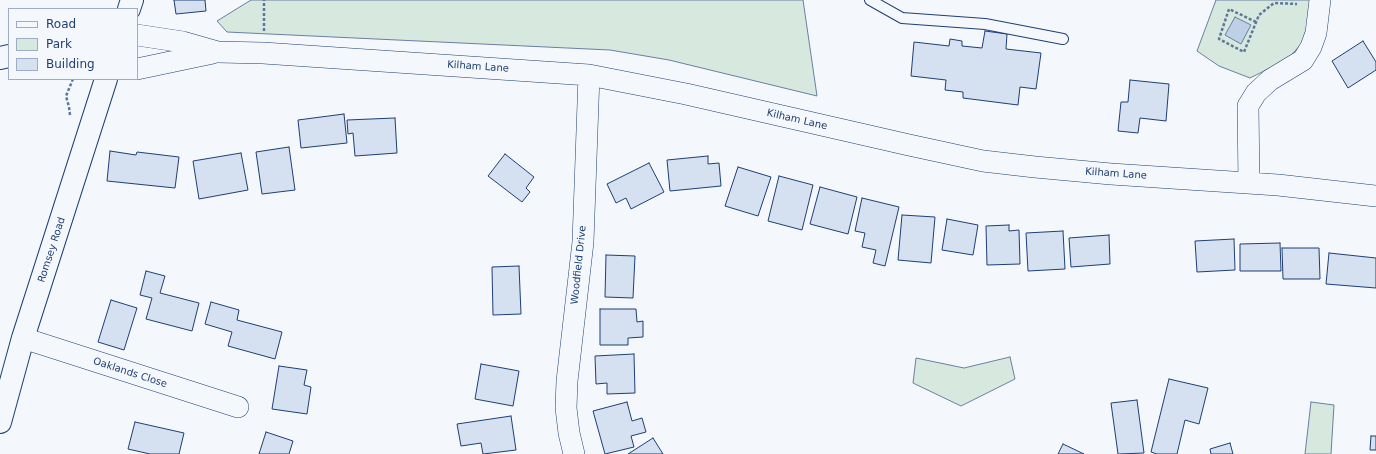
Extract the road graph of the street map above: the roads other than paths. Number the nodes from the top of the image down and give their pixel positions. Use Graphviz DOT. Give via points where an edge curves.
graph roads {
  1 [pos="870,0"];
  2 [pos="1320,2"];
  3 [pos="138,35"];
  4 [pos="1063,39"];
  5 [pos="218,52"];
  6 [pos="138,69"];
  7 [pos="589,75"];
  8 [pos="106,80"];
  9 [pos="1249,183"];
  10 [pos="1376,196"];
  11 [pos="23,338"];
  12 [pos="238,407"];
  13 [pos="0,422"];
  14 [pos="574,454"];
  1 -- 4 [label="lane" via="902,18 985,24"];
  2 -- 9 [label="street" via="1316,33 1303,60 1270,80 1256,93 1248,106"];
  3 -- 5 [label="street, Kilham Lane" via="183,42"];
  5 -- 6 [label="street, Kilham Lane"];
  5 -- 7 [label="street, Kilham Lane"];
  7 -- 9 [label="street, Kilham Lane" via="686,94 984,161 1111,174"];
  7 -- 14 [label="street, Woodfield Drive" via="583,242 567,381 566,408"];
  8 -- 11 [label="main road, Romsey Road"];
  9 -- 10 [label="street, Kilham Lane"];
  11 -- 12 [label="street, Oaklands Close"];
  11 -- 13 [label="main road, Romsey Road"];
}
